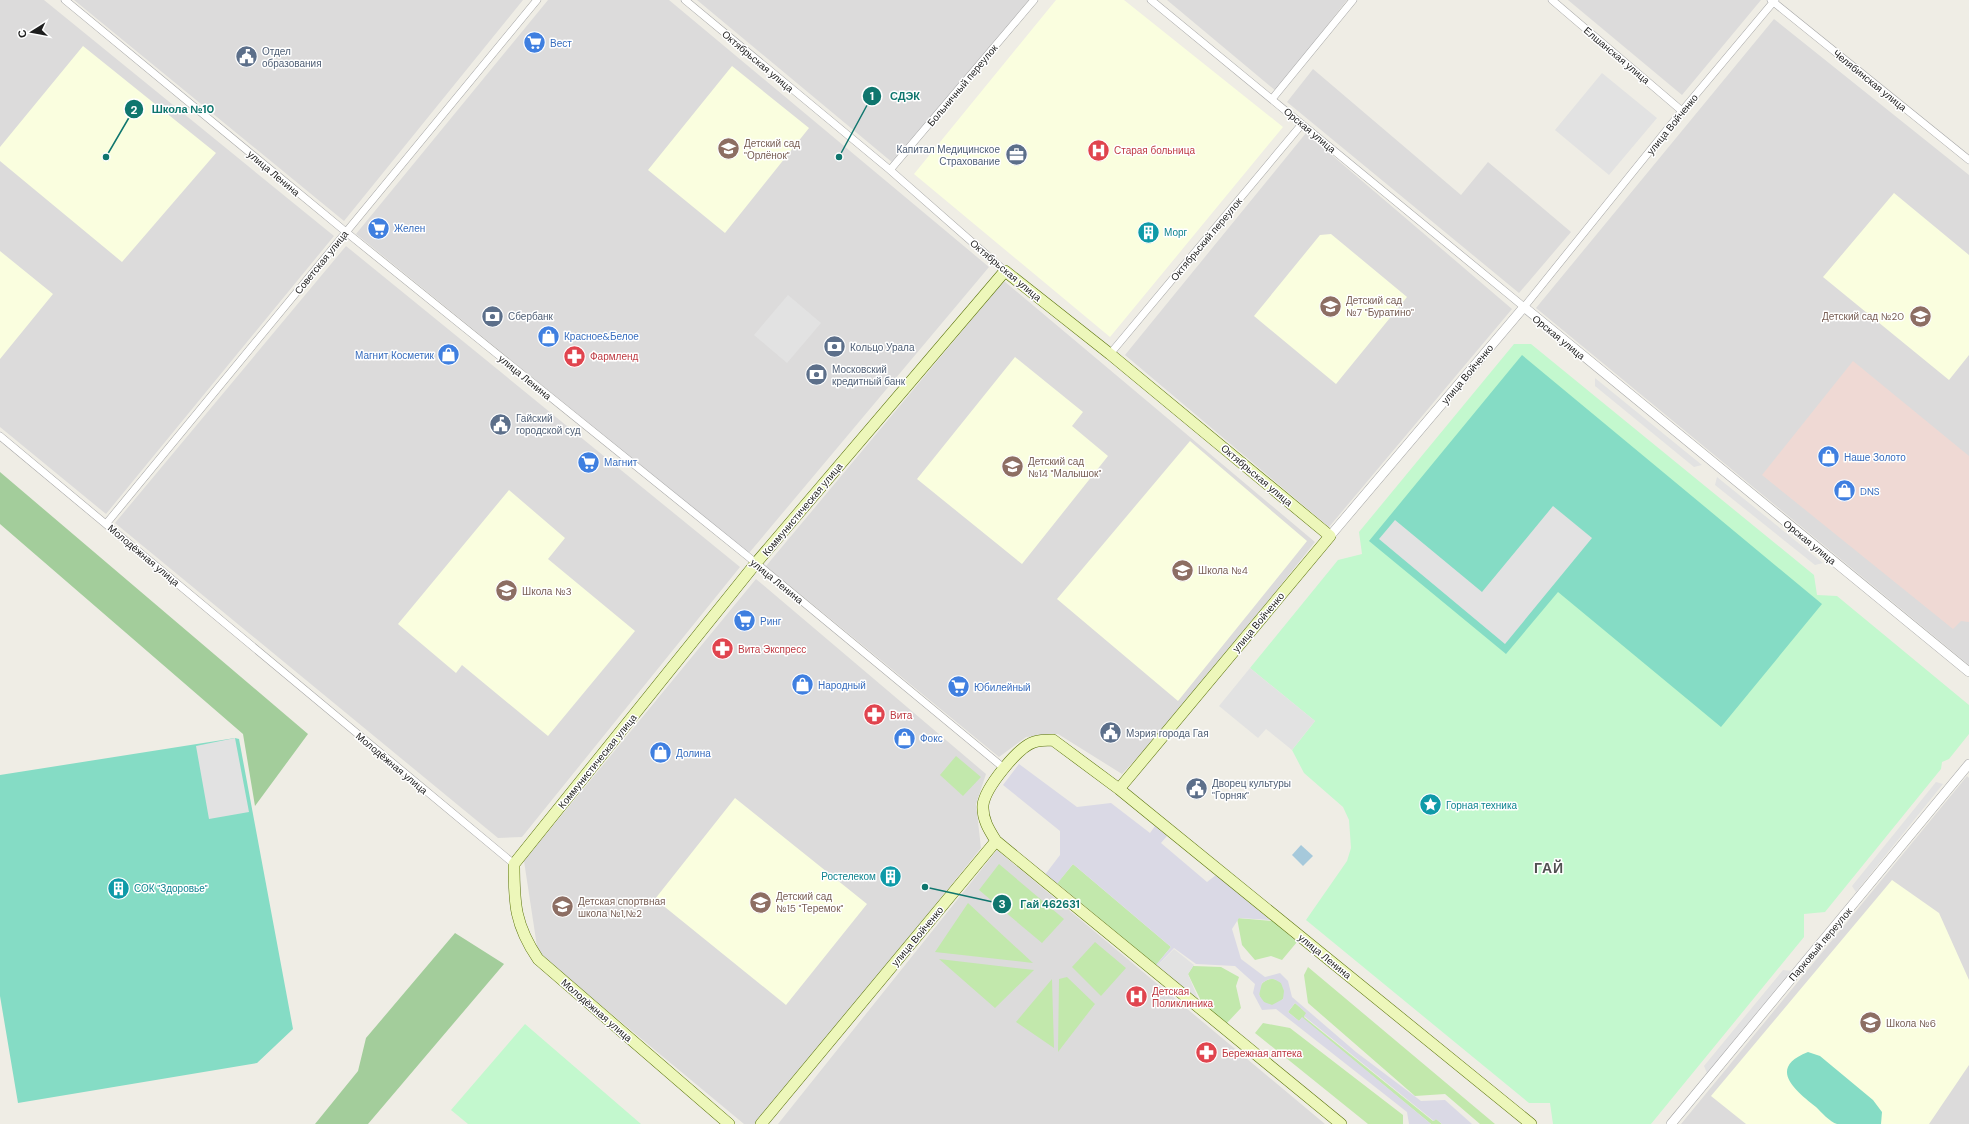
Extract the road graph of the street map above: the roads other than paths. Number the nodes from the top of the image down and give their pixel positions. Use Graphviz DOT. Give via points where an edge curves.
graph roads {
  1 [pos="65,0"];
  2 [pos="537,0"];
  3 [pos="685,0"];
  4 [pos="1034,0"];
  5 [pos="1151,0"];
  6 [pos="1352,0"];
  7 [pos="1552,0"];
  8 [pos="1774,1"];
  9 [pos="1272,99"];
  10 [pos="1682,111"];
  11 [pos="1302,124"];
  12 [pos="1969,160"];
  13 [pos="890,170"];
  14 [pos="346,232"];
  15 [pos="1005,271"];
  16 [pos="1524,307"];
  17 [pos="1110,354"];
  18 [pos="0,436"];
  19 [pos="106,524"];
  20 [pos="1330,536"];
  21 [pos="756,563"];
  22 [pos="1969,672"];
  23 [pos="1969,764"];
  24 [pos="1004,769"];
  25 [pos="1119,789"];
  26 [pos="996,842"];
  27 [pos="514,864"];
  28 [pos="729,1124"];
  29 [pos="761,1124"];
  30 [pos="1341,1124"];
  31 [pos="1532,1124"];
  32 [pos="1671,1124"];
  1 -- 14 [label="street, улица Ленина"];
  2 -- 14 [label="street, Советская улица"];
  3 -- 13 [label="street, Октябрьская улица"];
  4 -- 13 [label="street, Больничный переулок"];
  5 -- 9 [label="street, Орская улица"];
  6 -- 9 [label="street"];
  7 -- 10 [label="street, Елшанская улица"];
  8 -- 10 [label="street, улица Войченко"];
  8 -- 12 [label="street, Челябинская улица"];
  9 -- 11 [label="street, Орская улица"];
  10 -- 16 [label="street, улица Войченко"];
  11 -- 16 [label="street, Орская улица"];
  11 -- 17 [label="street, Октябрьский переулок"];
  13 -- 15 [label="street, Октябрьская улица"];
  14 -- 19 [label="street, Советская улица"];
  14 -- 21 [label="street, улица Ленина"];
  15 -- 17 [label="main road, Октябрьская улица"];
  15 -- 21 [label="main road, Коммунистическая улица"];
  16 -- 20 [label="street, улица Войченко"];
  16 -- 22 [label="street, Орская улица"];
  17 -- 20 [label="main road, Октябрьская улица"];
  18 -- 19 [label="street, Молодёжная улица"];
  19 -- 27 [label="street, Молодёжная улица"];
  20 -- 25 [label="main road, улица Войченко"];
  21 -- 24 [label="street, улица Ленина"];
  21 -- 27 [label="main road, Коммунистическая улица"];
  23 -- 32 [label="street, Парковый переулок"];
  24 -- 25 [label="main road" via="1020,750 1029,744 1053,740"];
  24 -- 26 [label="main road" via="986,795 983,804 987,827"];
  25 -- 31 [label="main road, улица Ленина"];
  26 -- 29 [label="main road, улица Войченко"];
  26 -- 30 [label="main road"];
  27 -- 28 [label="main road, Молодёжная улица" via="518,917 525,940 538,959"];
}
